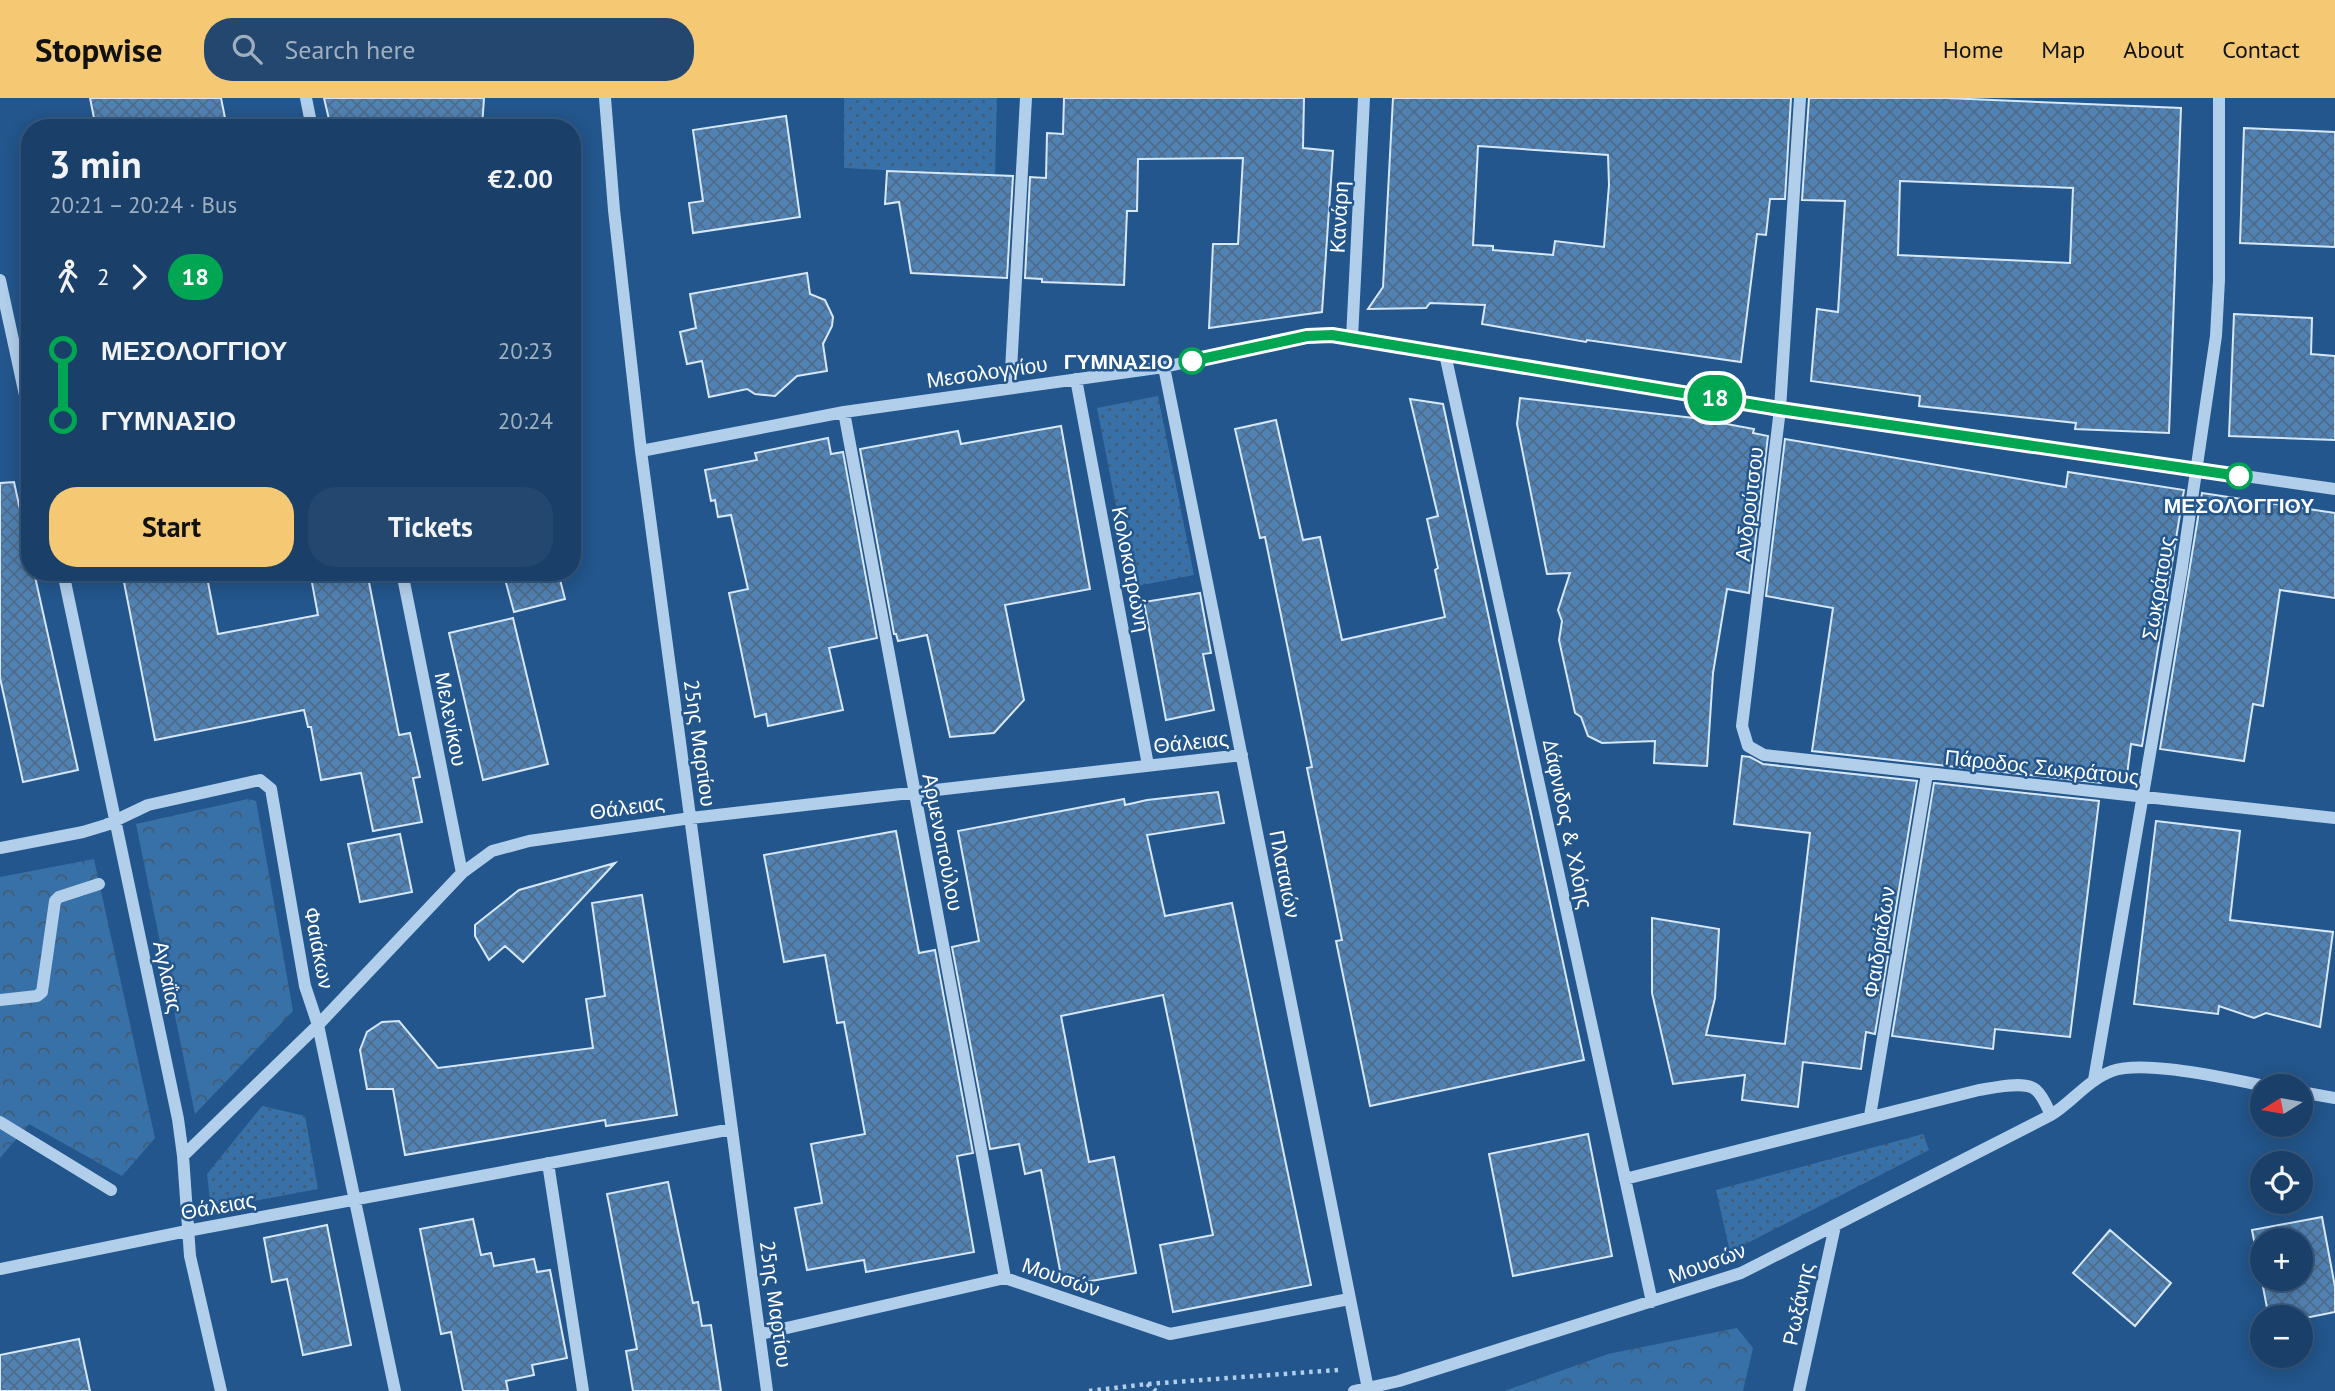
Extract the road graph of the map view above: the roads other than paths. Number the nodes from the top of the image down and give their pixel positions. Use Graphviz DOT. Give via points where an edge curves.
graph roads {
  1 [pos="306,98"];
  2 [pos="605,98"];
  3 [pos="1026,98"];
  4 [pos="1364,98"];
  5 [pos="1800,98"];
  6 [pos="2219,98"];
  7 [pos="310,119"];
  8 [pos="0,280"];
  9 [pos="1352,338"];
  10 [pos="1446,354"];
  11 [pos="1164,367"];
  12 [pos="21,377"];
  13 [pos="1076,379"];
  14 [pos="1010,388"];
  15 [pos="1780,409"];
  16 [pos="844,412"];
  17 [pos="641,451"];
  18 [pos="2197,470"];
  19 [pos="2335,489"];
  20 [pos="65,581"];
  21 [pos="404,581"];
  22 [pos="1748,746"];
  23 [pos="1242,755"];
  24 [pos="1148,765"];
  25 [pos="1927,774"];
  26 [pos="914,793"];
  27 [pos="2141,798"];
  28 [pos="691,818"];
  29 [pos="2335,818"];
  30 [pos="116,820"];
  31 [pos="0,848"];
  32 [pos="462,873"];
  33 [pos="99,884"];
  34 [pos="0,1000"];
  35 [pos="318,1025"];
  36 [pos="2094,1080"];
  37 [pos="2250,1083"];
  38 [pos="2314,1094"];
  39 [pos="2335,1098"];
  40 [pos="2051,1115"];
  41 [pos="1870,1116"];
  42 [pos="0,1122"];
  43 [pos="732,1129"];
  44 [pos="183,1156"];
  45 [pos="548,1163"];
  46 [pos="1625,1179"];
  47 [pos="111,1190"];
  48 [pos="354,1201"];
  49 [pos="1835,1226"];
  50 [pos="187,1231"];
  51 [pos="0,1269"];
  52 [pos="1005,1278"];
  53 [pos="1349,1299"];
  54 [pos="1653,1302"];
  55 [pos="761,1334"];
  56 [pos="1361,1390"];
  57 [pos="221,1391"];
  58 [pos="395,1391"];
  59 [pos="583,1391"];
  60 [pos="767,1391"];
  61 [pos="1799,1391"];
  1 -- 7 [label="street"];
  2 -- 17 [label="street, 25ης Μαρτίου"];
  3 -- 14 [label="street"];
  4 -- 9 [label="street, Κανάρη"];
  5 -- 15 [label="street, Ανδρούτσου"];
  6 -- 18 [label="street, Σωκράτους" via="2218,307"];
  8 -- 12 [label="street"];
  9 -- 10 [label="street, Μεσολογγίου"];
  9 -- 11 [label="street, Μεσολογγίου" via="1307,336"];
  10 -- 15 [label="street, Μεσολογγίου"];
  10 -- 46 [label="street, Δάφνιδος & Χλόης"];
  11 -- 13 [label="street, Μεσολογγίου"];
  11 -- 23 [label="street, Πλαταιών"];
  13 -- 14 [label="street, Μεσολογγίου"];
  13 -- 24 [label="street, Κολοκοτρώνη"];
  14 -- 16 [label="street, Μεσολογγίου"];
  15 -- 18 [label="street, Μεσολογγίου"];
  15 -- 22 [label="street, Ανδρούτσου" via="1742,726"];
  16 -- 17 [label="street, Μεσολογγίου"];
  16 -- 26 [label="street, Αρμενοπούλου"];
  17 -- 28 [label="street, 25ης Μαρτίου"];
  18 -- 19 [label="street, Μεσολογγίου"];
  18 -- 27 [label="street, Σωκράτους"];
  20 -- 30 [label="street, Αγλαΐας"];
  21 -- 32 [label="street, Μελενίκου"];
  22 -- 25 [label="street, Πάροδος Σωκράτους" via="1764,755"];
  23 -- 24 [label="street, Θάλειας"];
  23 -- 53 [label="street, Πλαταιών"];
  24 -- 26 [label="street, Θάλειας"];
  25 -- 27 [label="street, Πάροδος Σωκράτους"];
  25 -- 41 [label="street, Φαιδριάδων"];
  26 -- 28 [label="street, Θάλειας"];
  26 -- 52 [label="street, Αρμενοπούλου"];
  27 -- 29 [label="street, Πάροδος Σωκράτους"];
  27 -- 36 [label="street, Σωκράτους"];
  28 -- 32 [label="street, Θάλειας" via="516,844 487,854"];
  28 -- 43 [label="street, 25ης Μαρτίου"];
  30 -- 31 [label="street, Φαιάκων" via="83,832"];
  30 -- 35 [label="street, Φαιάκων" via="148,805 260,780 271,789 305,986"];
  30 -- 44 [label="street, Αγλαΐας"];
  32 -- 35 [label="street, Θάλειας"];
  33 -- 34 [label="street" via="55,901 42,992"];
  35 -- 44 [label="street, Θάλειας"];
  35 -- 48 [label="street, Φαιάκων"];
  36 -- 37 [label="street, Μουσών" via="2112,1071 2141,1068"];
  36 -- 40 [label="street, Μουσών"];
  38 -- 39 [label="street"];
  40 -- 41 [label="street" via="2036,1090 2025,1086 1979,1090"];
  40 -- 49 [label="street, Μουσών"];
  41 -- 46 [label="street"];
  42 -- 47 [label="street"];
  43 -- 45 [label="street, Θάλειας"];
  43 -- 55 [label="street, 25ης Μαρτίου"];
  44 -- 50 [label="street, Αγλαΐας"];
  45 -- 48 [label="street, Θάλειας"];
  45 -- 59 [label="street"];
  46 -- 54 [label="street, Δάφνιδος & Χλόης"];
  48 -- 50 [label="street, Θάλειας"];
  48 -- 58 [label="street, Φαιάκων"];
  49 -- 54 [label="street, Μουσών" via="1741,1273"];
  49 -- 61 [label="street, Ρωξάνης"];
  50 -- 51 [label="street, Θάλειας"];
  50 -- 57 [label="street, Αγλαΐας"];
  52 -- 53 [label="street, Μουσών" via="1170,1334"];
  52 -- 55 [label="street, Μουσών"];
  53 -- 56 [label="street, Πλαταιών"];
  54 -- 56 [label="street, Μουσών"];
  55 -- 60 [label="street, 25ης Μαρτίου"];
}
